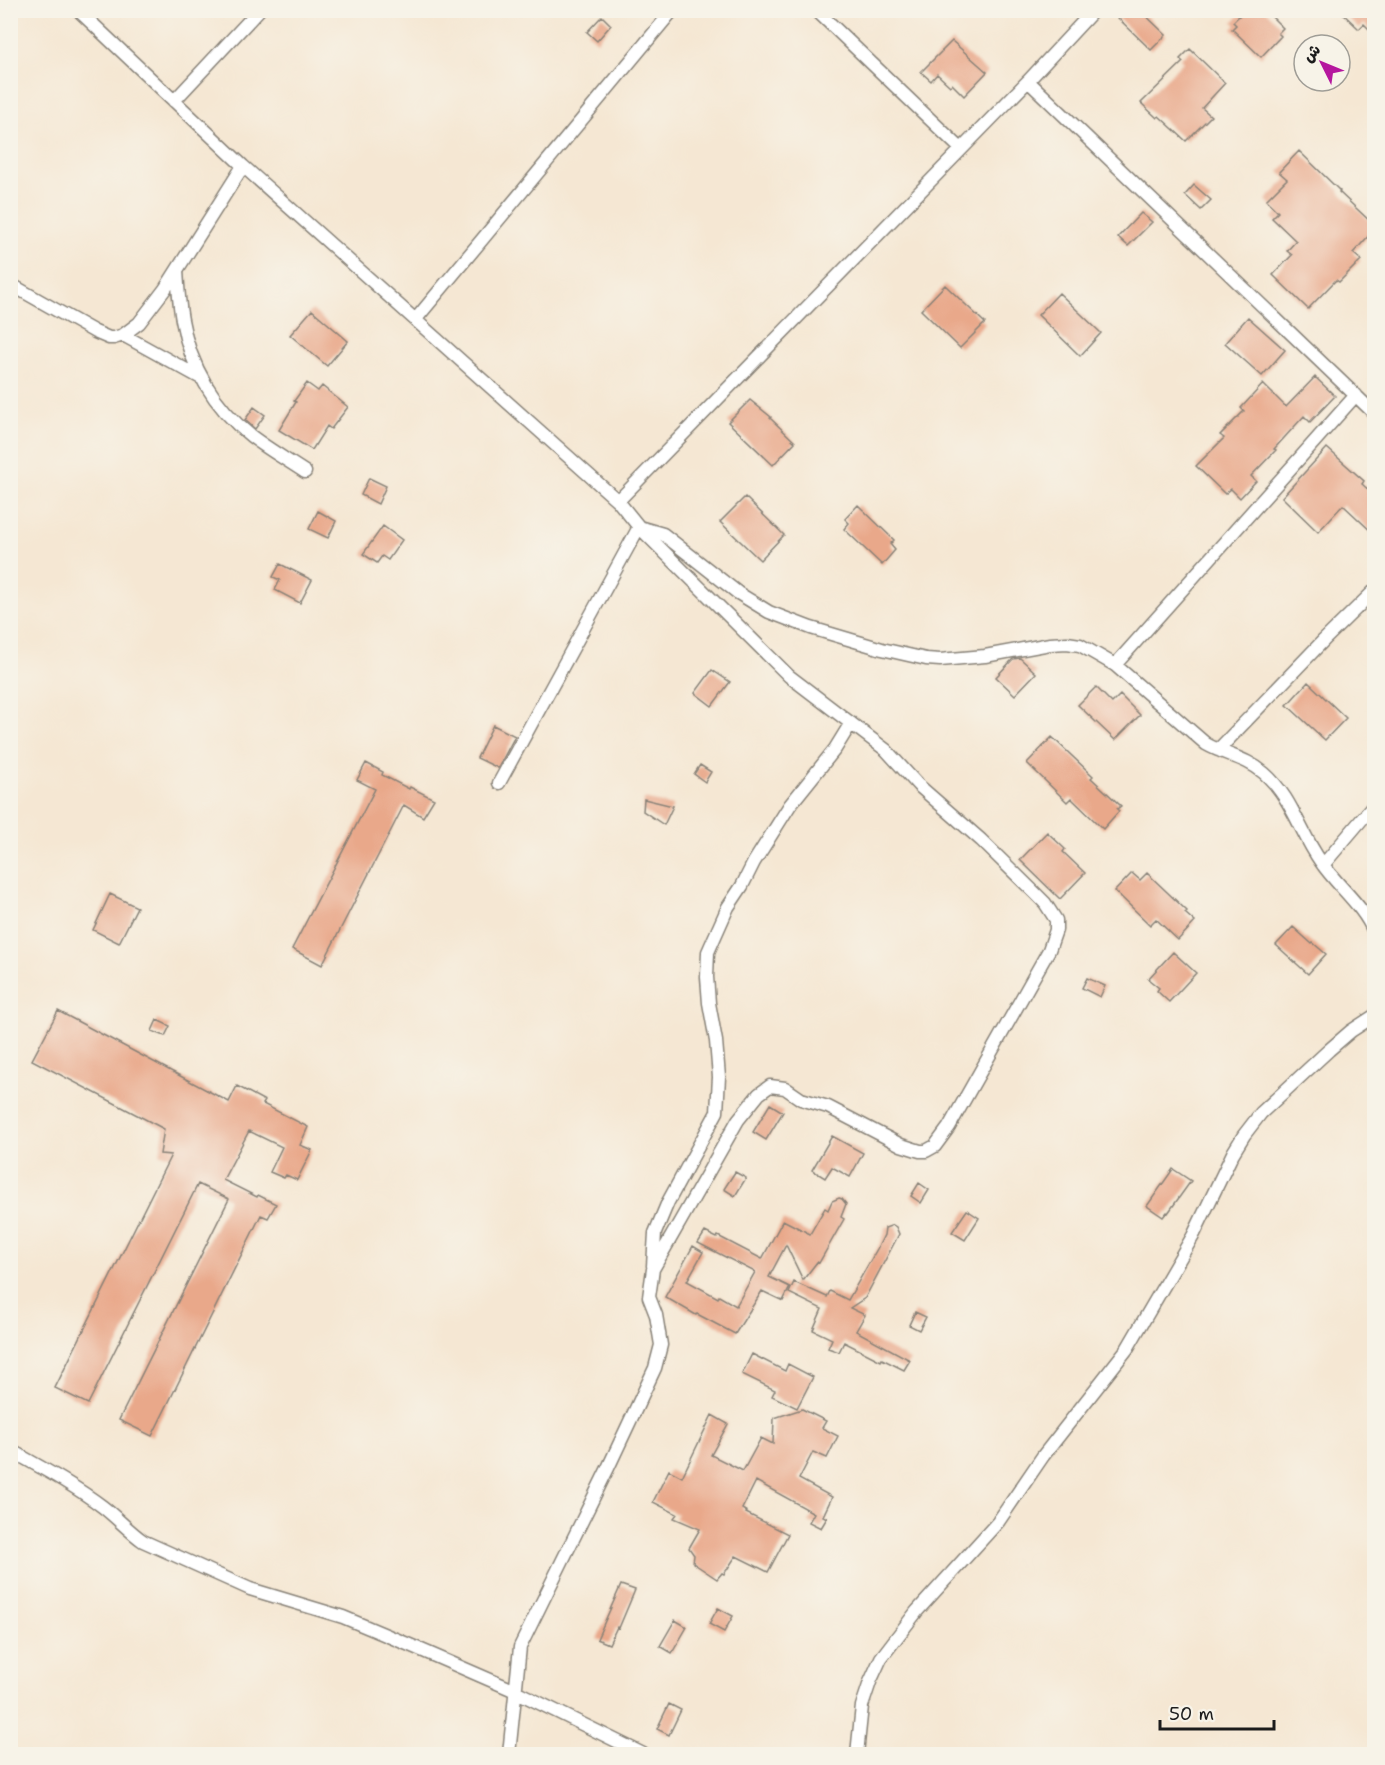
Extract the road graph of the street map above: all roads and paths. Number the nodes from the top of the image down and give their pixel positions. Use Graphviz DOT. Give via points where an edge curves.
graph roads {
  1 [pos="78,10"];
  2 [pos="259,10"];
  3 [pos="673,10"];
  4 [pos="816,10"];
  5 [pos="1094,10"];
  6 [pos="1028,81"];
  7 [pos="174,101"];
  8 [pos="961,149"];
  9 [pos="243,165"];
  10 [pos="177,270"];
  11 [pos="10,284"];
  12 [pos="416,319"];
  13 [pos="123,335"];
  14 [pos="201,378"];
  15 [pos="1356,395"];
  16 [pos="1374,413"];
  17 [pos="304,472"];
  18 [pos="618,501"];
  19 [pos="639,527"];
  20 [pos="1374,591"];
  21 [pos="1114,665"];
  22 [pos="851,723"];
  23 [pos="1218,750"];
  24 [pos="499,783"];
  25 [pos="1374,805"];
  26 [pos="1323,866"];
  27 [pos="1374,932"];
  28 [pos="1374,1016"];
  29 [pos="653,1269"];
  30 [pos="10,1450"];
  31 [pos="514,1691"];
  32 [pos="508,1755"];
  33 [pos="643,1755"];
  34 [pos="856,1755"];
  1 -- 7 [label="street"];
  2 -- 7 [label="street"];
  3 -- 12 [label="street"];
  4 -- 8 [label="street"];
  5 -- 6 [label="street"];
  6 -- 8 [label="street"];
  6 -- 15 [label="street"];
  7 -- 9 [label="street"];
  8 -- 18 [label="street"];
  9 -- 10 [label="street"];
  9 -- 12 [label="street"];
  10 -- 13 [label="street" via="139,323"];
  10 -- 14 [label="street" via="182,320"];
  11 -- 13 [label="street" via="95,332 109,338"];
  12 -- 18 [label="street"];
  13 -- 14 [label="street"];
  14 -- 17 [label="street" via="221,406 250,435"];
  15 -- 16 [label="street"];
  15 -- 21 [label="street"];
  18 -- 19 [label="street"];
  19 -- 21 [label="street" via="663,534 738,593 769,612 859,643 940,660 1067,643 1091,650"];
  19 -- 22 [label="street" via="789,676"];
  19 -- 24 [label="street"];
  20 -- 23 [label="street"];
  21 -- 23 [label="street"];
  22 -- 29 [label="street" via="790,805 754,862 708,952 709,1003 719,1077 717,1112 654,1233"];
  22 -- 29 [label="street" via="886,750 918,785 1045,903 1056,920 1049,950 935,1146 920,1151 901,1145 828,1107 801,1100 785,1088 770,1086 738,1120"];
  23 -- 26 [label="street" via="1254,765 1275,783"];
  25 -- 26 [label="street"];
  26 -- 27 [label="street" via="1354,901"];
  28 -- 34 [label="street" via="1329,1050 1261,1113 1244,1135 1193,1236 1127,1349 1043,1456 998,1522 939,1585 880,1658 862,1706"];
  29 -- 31 [label="street" via="649,1297 661,1345 655,1368 520,1647"];
  30 -- 31 [label="street" via="71,1484 151,1545 250,1589 365,1626"];
  31 -- 32 [label="street"];
  31 -- 33 [label="street"];
}
